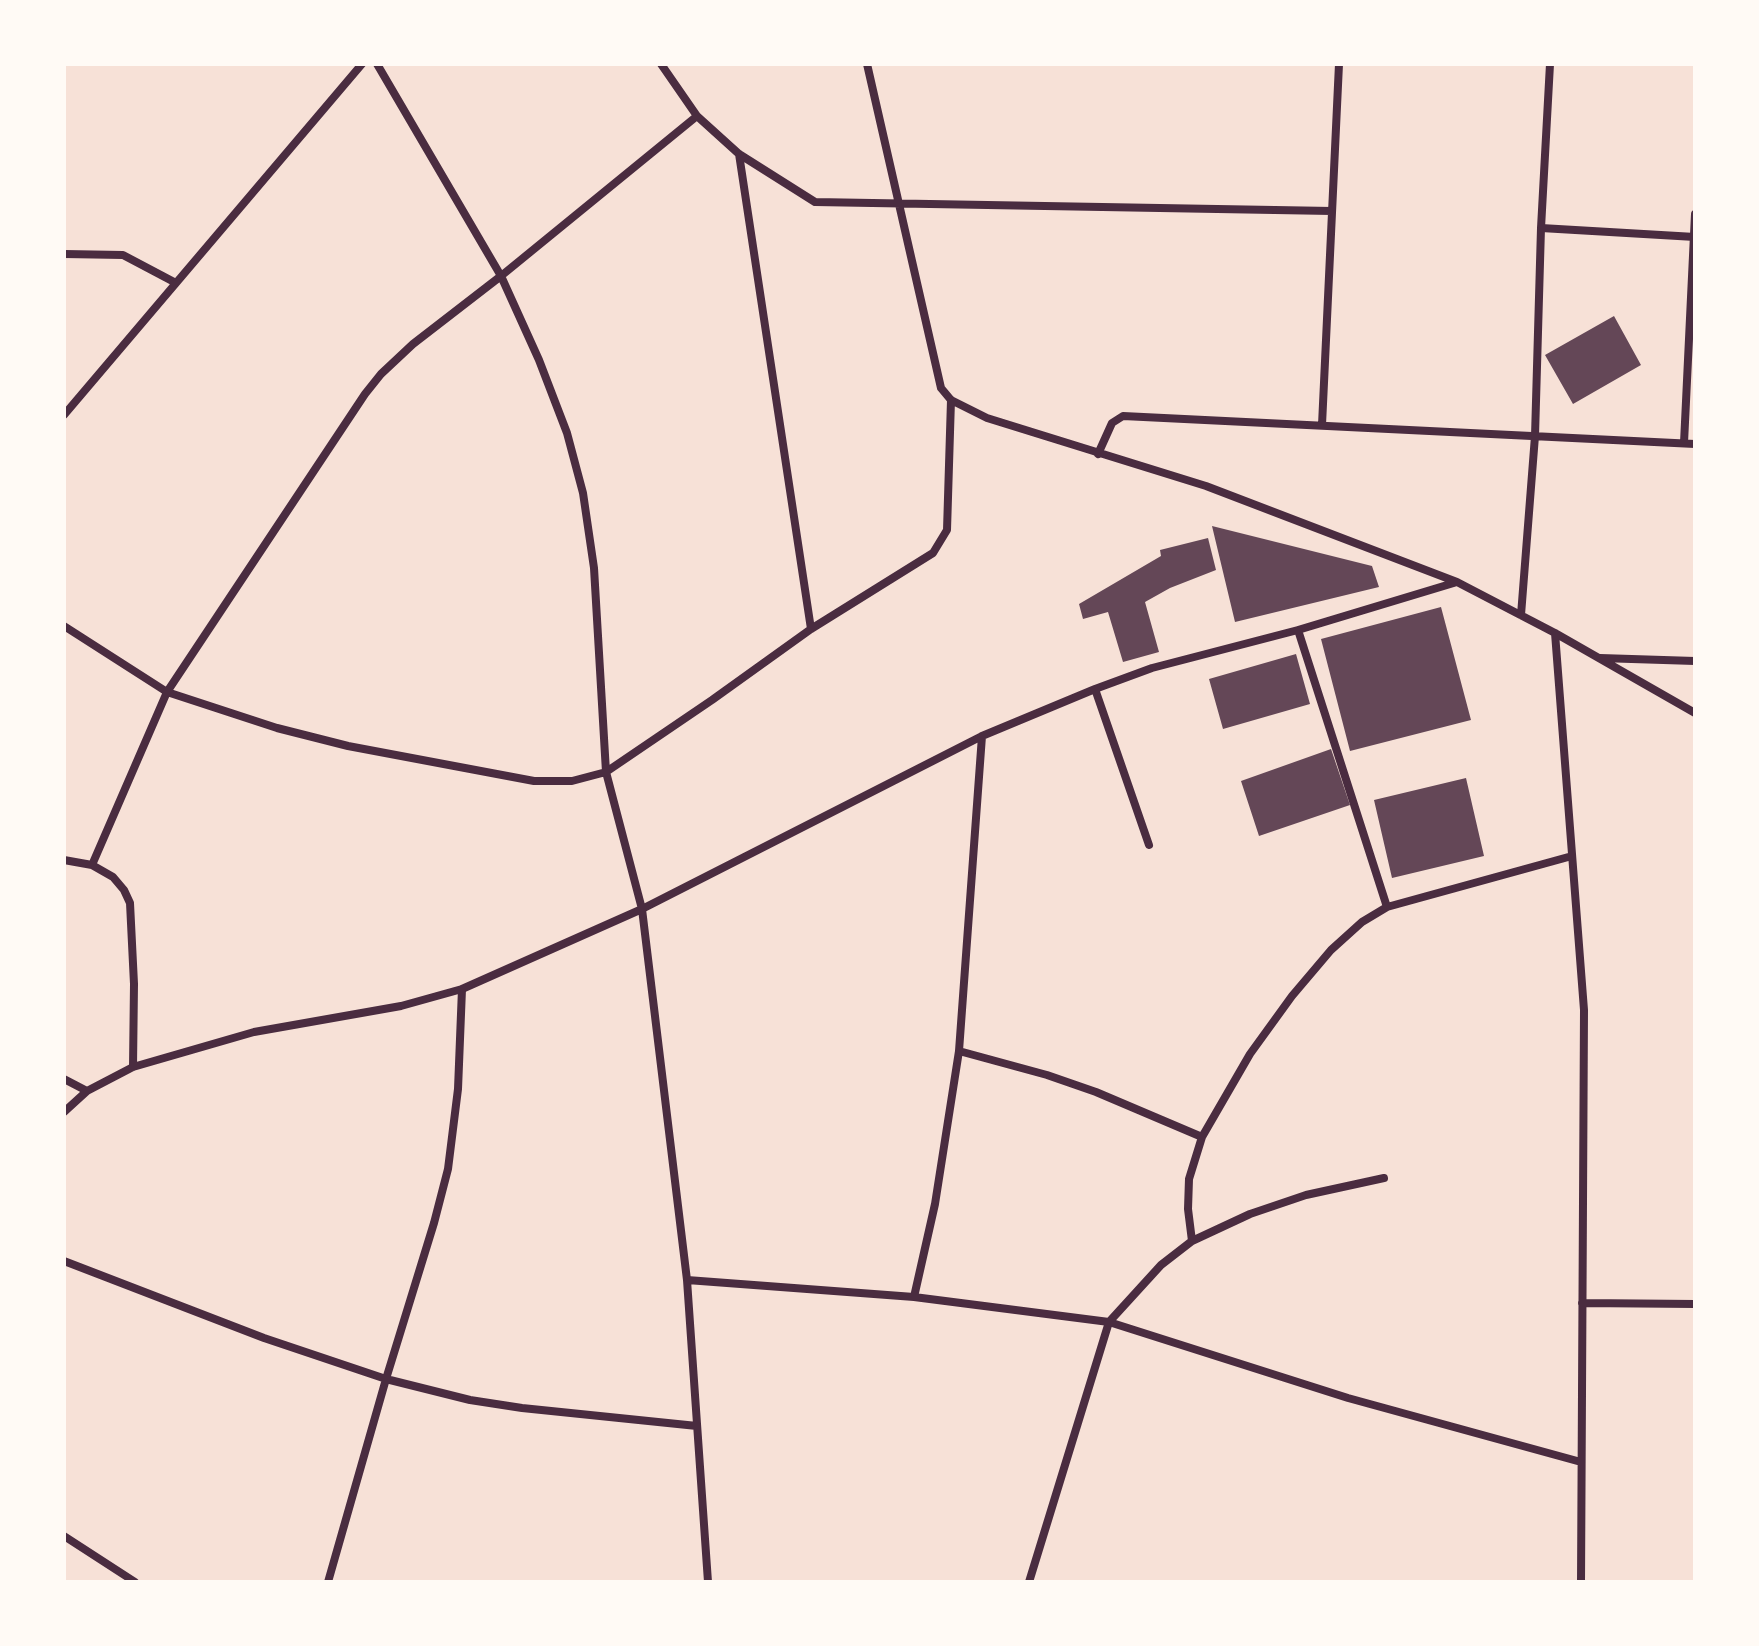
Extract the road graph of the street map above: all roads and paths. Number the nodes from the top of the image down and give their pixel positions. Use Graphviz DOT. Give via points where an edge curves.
graph roads {
  1 [pos="362,64"];
  2 [pos="377,64"];
  3 [pos="661,64"];
  4 [pos="867,64"];
  5 [pos="1339,64"];
  6 [pos="1550,64"];
  7 [pos="697,116"];
  8 [pos="739,154"];
  9 [pos="899,204"];
  10 [pos="1332,211"];
  11 [pos="1695,214"];
  12 [pos="1541,228"];
  13 [pos="1694,236"];
  14 [pos="64,254"];
  15 [pos="501,276"];
  16 [pos="176,283"];
  17 [pos="951,400"];
  18 [pos="64,415"];
  19 [pos="1322,425"];
  20 [pos="1535,436"];
  21 [pos="1684,443"];
  22 [pos="1695,444"];
  23 [pos="1098,454"];
  24 [pos="1457,582"];
  25 [pos="1521,615"];
  26 [pos="64,626"];
  27 [pos="811,629"];
  28 [pos="1298,630"];
  29 [pos="1555,633"];
  30 [pos="1597,658"];
  31 [pos="1695,661"];
  32 [pos="1095,689"];
  33 [pos="167,692"];
  34 [pos="1695,713"];
  35 [pos="982,736"];
  36 [pos="606,772"];
  37 [pos="1149,845"];
  38 [pos="1572,856"];
  39 [pos="64,860"];
  40 [pos="92,865"];
  41 [pos="1387,907"];
  42 [pos="642,909"];
  43 [pos="462,989"];
  44 [pos="959,1051"];
  45 [pos="133,1067"];
  46 [pos="64,1079"];
  47 [pos="87,1091"];
  48 [pos="64,1112"];
  49 [pos="1202,1137"];
  50 [pos="1384,1178"];
  51 [pos="1192,1241"];
  52 [pos="64,1261"];
  53 [pos="687,1280"];
  54 [pos="914,1297"];
  55 [pos="1582,1303"];
  56 [pos="1695,1304"];
  57 [pos="1109,1322"];
  58 [pos="386,1379"];
  59 [pos="697,1426"];
  60 [pos="1581,1462"];
  61 [pos="64,1536"];
  62 [pos="135,1582"];
  63 [pos="328,1582"];
  64 [pos="708,1582"];
  65 [pos="1029,1582"];
  66 [pos="1581,1582"];
  1 -- 16 [label="street"];
  2 -- 15 [label="street"];
  3 -- 7 [label="street"];
  4 -- 9 [label="street"];
  5 -- 10 [label="street"];
  6 -- 12 [label="street"];
  7 -- 8 [label="street"];
  7 -- 15 [label="street"];
  8 -- 9 [label="street" via="815,202"];
  8 -- 27 [label="street"];
  9 -- 10 [label="street"];
  9 -- 17 [label="street" via="941,388"];
  10 -- 19 [label="street"];
  11 -- 13 [label="street"];
  12 -- 13 [label="street"];
  12 -- 20 [label="street"];
  13 -- 21 [label="street"];
  14 -- 16 [label="street" via="123,255"];
  15 -- 33 [label="street" via="381,374"];
  15 -- 36 [label="street" via="567,433 583,493 594,568"];
  16 -- 18 [label="street"];
  17 -- 23 [label="street" via="987,418"];
  17 -- 27 [label="street" via="947,530 933,553"];
  19 -- 20 [label="street"];
  19 -- 23 [label="street" via="1123,416 1112,423"];
  20 -- 21 [label="street"];
  20 -- 25 [label="street"];
  21 -- 22 [label="street"];
  23 -- 24 [label="street" via="1206,486"];
  24 -- 25 [label="street"];
  24 -- 28 [label="street"];
  25 -- 29 [label="street"];
  26 -- 33 [label="street"];
  27 -- 36 [label="street"];
  28 -- 32 [label="street" via="1152,668"];
  28 -- 41 [label="street"];
  29 -- 30 [label="street"];
  29 -- 38 [label="street"];
  30 -- 31 [label="street"];
  30 -- 34 [label="street"];
  32 -- 35 [label="street"];
  32 -- 37 [label="street"];
  33 -- 36 [label="street" via="334,742 534,781 572,781"];
  33 -- 40 [label="street"];
  35 -- 42 [label="street"];
  35 -- 44 [label="street"];
  36 -- 42 [label="street"];
  38 -- 41 [label="street"];
  38 -- 55 [label="street" via="1584,1010"];
  39 -- 40 [label="street"];
  40 -- 45 [label="street" via="113,877 130,903"];
  41 -- 49 [label="street" via="1331,950 1292,996 1250,1054"];
  42 -- 43 [label="street"];
  42 -- 53 [label="street"];
  43 -- 45 [label="street" via="401,1006 254,1032"];
  43 -- 58 [label="street" via="448,1169"];
  44 -- 49 [label="street" via="1096,1092"];
  44 -- 54 [label="street"];
  45 -- 47 [label="street"];
  46 -- 47 [label="street"];
  47 -- 48 [label="street"];
  49 -- 51 [label="street" via="1189,1179"];
  50 -- 51 [label="street" via="1306,1195"];
  51 -- 57 [label="street" via="1161,1265"];
  52 -- 58 [label="street"];
  53 -- 54 [label="street"];
  53 -- 59 [label="street"];
  54 -- 57 [label="street"];
  55 -- 56 [label="street"];
  55 -- 60 [label="street"];
  57 -- 60 [label="street" via="1348,1398"];
  57 -- 65 [label="street"];
  58 -- 59 [label="street" via="522,1408"];
  58 -- 63 [label="street"];
  59 -- 64 [label="street"];
  60 -- 66 [label="street"];
  61 -- 62 [label="street"];
}
